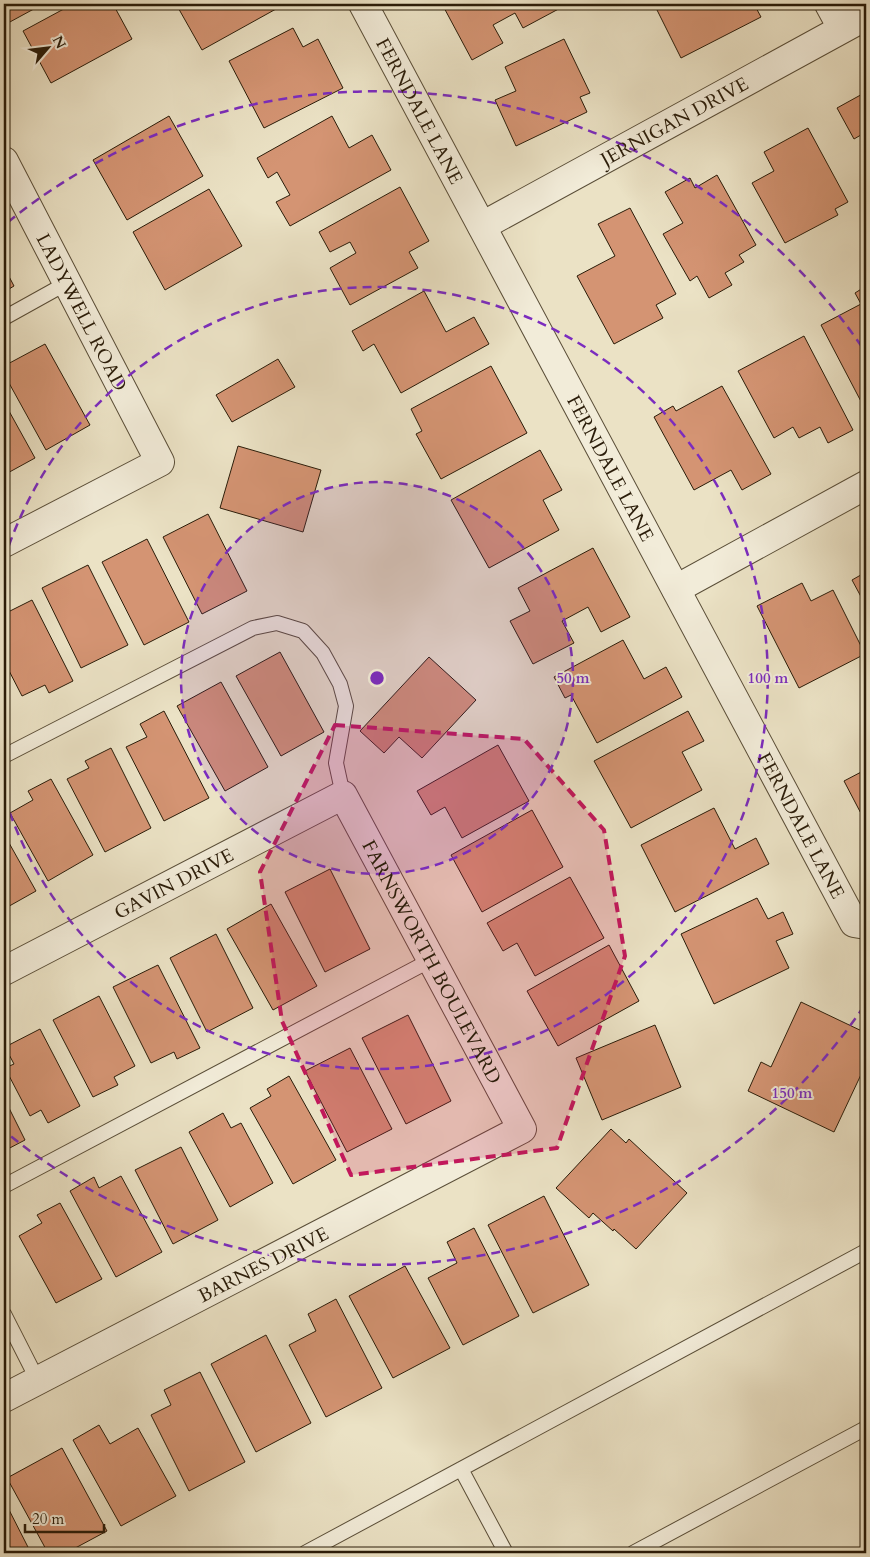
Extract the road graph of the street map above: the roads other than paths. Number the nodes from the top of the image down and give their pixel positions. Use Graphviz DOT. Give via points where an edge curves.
graph roads {
  1 [pos="363,4"];
  2 [pos="829,4"];
  3 [pos="866,16"];
  4 [pos="842,28"];
  5 [pos="4,161"];
  6 [pos="482,226"];
  7 [pos="67,283"];
  8 [pos="4,318"];
  9 [pos="866,486"];
  10 [pos="4,543"];
  11 [pos="676,589"];
  12 [pos="4,756"];
  13 [pos="343,795"];
  14 [pos="866,925"];
  15 [pos="432,960"];
  16 [pos="4,971"];
  17 [pos="522,1129"];
  18 [pos="4,1186"];
  19 [pos="866,1251"];
  20 [pos="4,1314"];
  21 [pos="38,1381"];
  22 [pos="4,1398"];
  23 [pos="866,1428"];
  24 [pos="461,1469"];
  25 [pos="305,1553"];
  26 [pos="506,1553"];
  27 [pos="633,1553"];
  1 -- 6 [label="street, FERNDALE LANE"];
  2 -- 4 [label="street"];
  3 -- 4 [label="street, JERNIGAN DRIVE"];
  4 -- 6 [label="street, JERNIGAN DRIVE"];
  5 -- 7 [label="street, LADYWELL ROAD"];
  6 -- 11 [label="street, FERNDALE LANE"];
  7 -- 8 [label="lane"];
  7 -- 10 [label="street, LADYWELL ROAD" via="160,462"];
  9 -- 11 [label="street"];
  11 -- 14 [label="street, FERNDALE LANE" via="854,923"];
  12 -- 13 [label="lane" via="252,628 277,622 303,631 323,653 340,684 346,706 336,764"];
  13 -- 15 [label="street, FARNSWORTH BOULEVARD"];
  13 -- 16 [label="street, GAVIN DRIVE"];
  15 -- 17 [label="street, FARNSWORTH BOULEVARD"];
  15 -- 18 [label="lane"];
  17 -- 21 [label="street, BARNES DRIVE"];
  19 -- 24 [label="lane"];
  20 -- 21 [label="lane"];
  21 -- 22 [label="street, BARNES DRIVE"];
  23 -- 27 [label="lane"];
  24 -- 25 [label="lane"];
  24 -- 26 [label="lane"];
}
